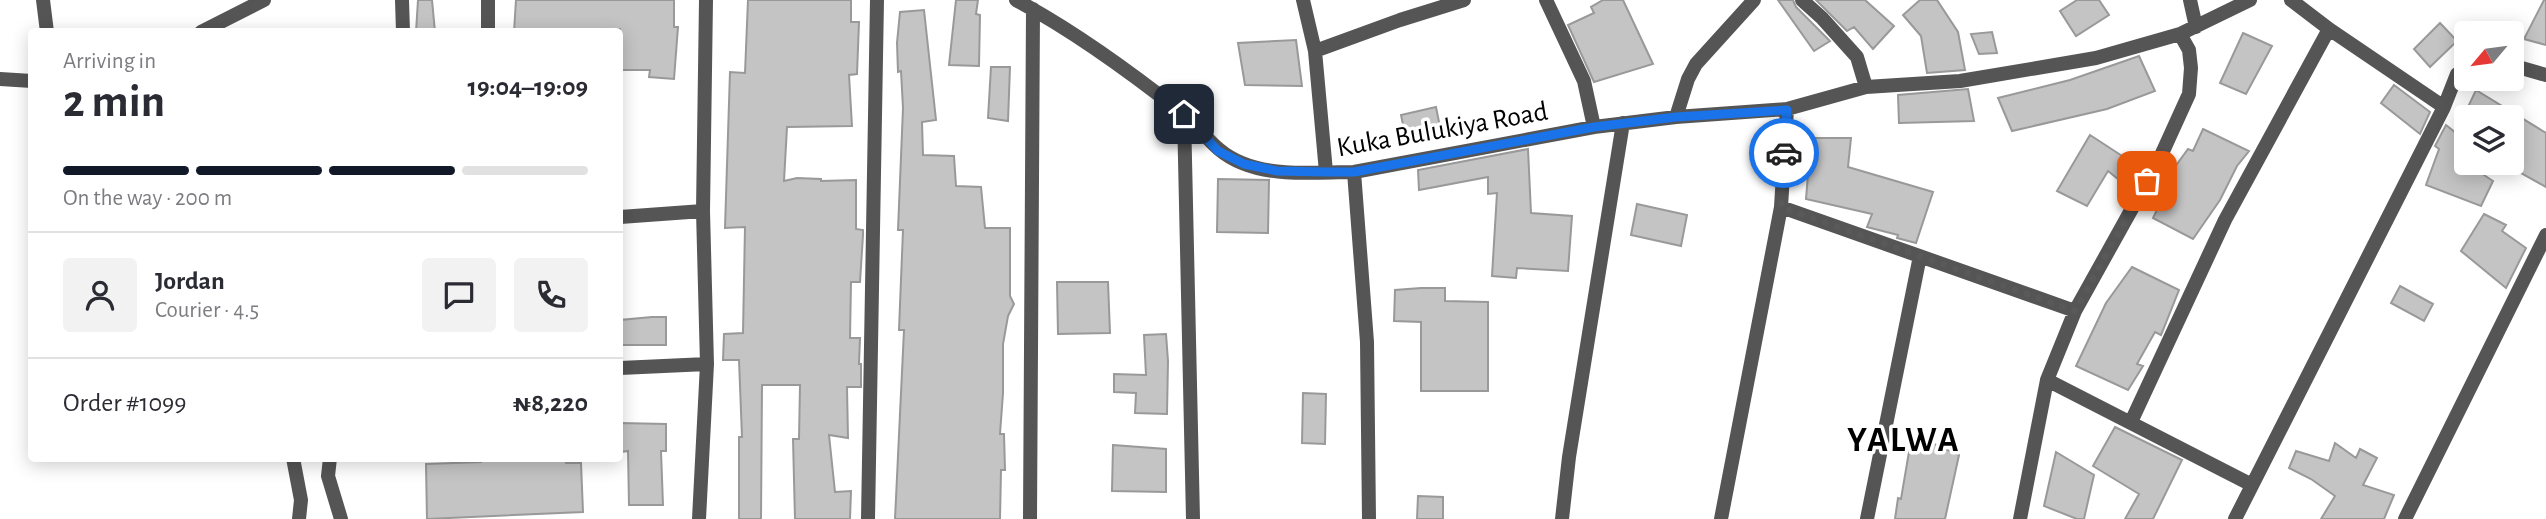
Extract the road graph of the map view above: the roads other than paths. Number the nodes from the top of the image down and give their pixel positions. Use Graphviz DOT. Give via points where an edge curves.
graph roads {
  1 [pos="43,0"];
  2 [pos="264,0"];
  3 [pos="402,0"];
  4 [pos="488,0"];
  5 [pos="706,0"];
  6 [pos="877,0"];
  7 [pos="1016,0"];
  8 [pos="1303,0"];
  9 [pos="1464,0"];
  10 [pos="1546,0"];
  11 [pos="1754,0"];
  12 [pos="1802,0"];
  13 [pos="2190,0"];
  14 [pos="2249,0"];
  15 [pos="2291,0"];
  16 [pos="1032,9"];
  17 [pos="2196,27"];
  18 [pos="46,28"];
  19 [pos="209,28"];
  20 [pos="403,28"];
  21 [pos="488,28"];
  22 [pos="2329,29"];
  23 [pos="2180,34"];
  24 [pos="1315,51"];
  25 [pos="2524,69"];
  26 [pos="2546,75"];
  27 [pos="0,79"];
  28 [pos="28,81"];
  29 [pos="2454,82"];
  30 [pos="1866,87"];
  31 [pos="2444,107"];
  32 [pos="1787,110"];
  33 [pos="1184,114"];
  34 [pos="1676,117"];
  35 [pos="1623,123"];
  36 [pos="1594,127"];
  37 [pos="1326,172"];
  38 [pos="1354,172"];
  39 [pos="1781,207"];
  40 [pos="703,211"];
  41 [pos="623,217"];
  42 [pos="2546,235"];
  43 [pos="1920,256"];
  44 [pos="2075,311"];
  45 [pos="707,364"];
  46 [pos="623,368"];
  47 [pos="2047,380"];
  48 [pos="2131,422"];
  49 [pos="294,462"];
  50 [pos="330,462"];
  51 [pos="2252,485"];
  52 [pos="299,519"];
  53 [pos="341,519"];
  54 [pos="699,519"];
  55 [pos="867,519"];
  56 [pos="1031,519"];
  57 [pos="1193,519"];
  58 [pos="1368,519"];
  59 [pos="1562,519"];
  60 [pos="1721,519"];
  61 [pos="1867,519"];
  62 [pos="2020,519"];
  63 [pos="2235,519"];
  64 [pos="2405,519"];
  1 -- 18 [label="street"];
  2 -- 19 [label="street"];
  3 -- 20 [label="street"];
  4 -- 21 [label="street"];
  5 -- 40 [label="street"];
  6 -- 55 [label="street"];
  7 -- 16 [label="street, Kuka Bulukiya Road"];
  8 -- 24 [label="street"];
  9 -- 24 [label="street"];
  10 -- 36 [label="street" via="1584,81"];
  11 -- 34 [label="street" via="1696,64"];
  12 -- 30 [label="street" via="1857,57"];
  13 -- 17 [label="street"];
  14 -- 17 [label="street, Kuka Bulukiya Road"];
  15 -- 22 [label="street"];
  16 -- 33 [label="street, Kuka Bulukiya Road" via="1115,62"];
  16 -- 56 [label="street"];
  17 -- 23 [label="street, Kuka Bulukiya Road"];
  22 -- 31 [label="street"];
  22 -- 48 [label="street" via="2225,220"];
  23 -- 30 [label="street, Kuka Bulukiya Road" via="2096,58 1974,79"];
  23 -- 44 [label="street" via="2189,50 2189,94 2159,160"];
  24 -- 37 [label="street"];
  25 -- 26 [label="street"];
  27 -- 28 [label="street"];
  29 -- 31 [label="street"];
  30 -- 32 [label="street, Kuka Bulukiya Road"];
  31 -- 51 [label="street"];
  32 -- 34 [label="street, Kuka Bulukiya Road"];
  32 -- 39 [label="street"];
  33 -- 37 [label="street, Kuka Bulukiya Road" via="1218,151 1244,164 1277,171"];
  33 -- 57 [label="street"];
  34 -- 35 [label="street, Kuka Bulukiya Road"];
  35 -- 36 [label="street, Kuka Bulukiya Road"];
  35 -- 59 [label="street"];
  36 -- 38 [label="street, Kuka Bulukiya Road"];
  37 -- 38 [label="street, Kuka Bulukiya Road"];
  38 -- 58 [label="street" via="1367,342"];
  39 -- 43 [label="street"];
  39 -- 60 [label="street"];
  40 -- 41 [label="street"];
  40 -- 45 [label="street"];
  42 -- 64 [label="street"];
  43 -- 44 [label="street"];
  43 -- 61 [label="street"];
  44 -- 47 [label="street"];
  45 -- 46 [label="street"];
  45 -- 54 [label="street"];
  47 -- 48 [label="street"];
  47 -- 62 [label="street"];
  48 -- 51 [label="street"];
  49 -- 52 [label="street" via="301,500"];
  50 -- 53 [label="street" via="328,476"];
  51 -- 63 [label="street"];
}
